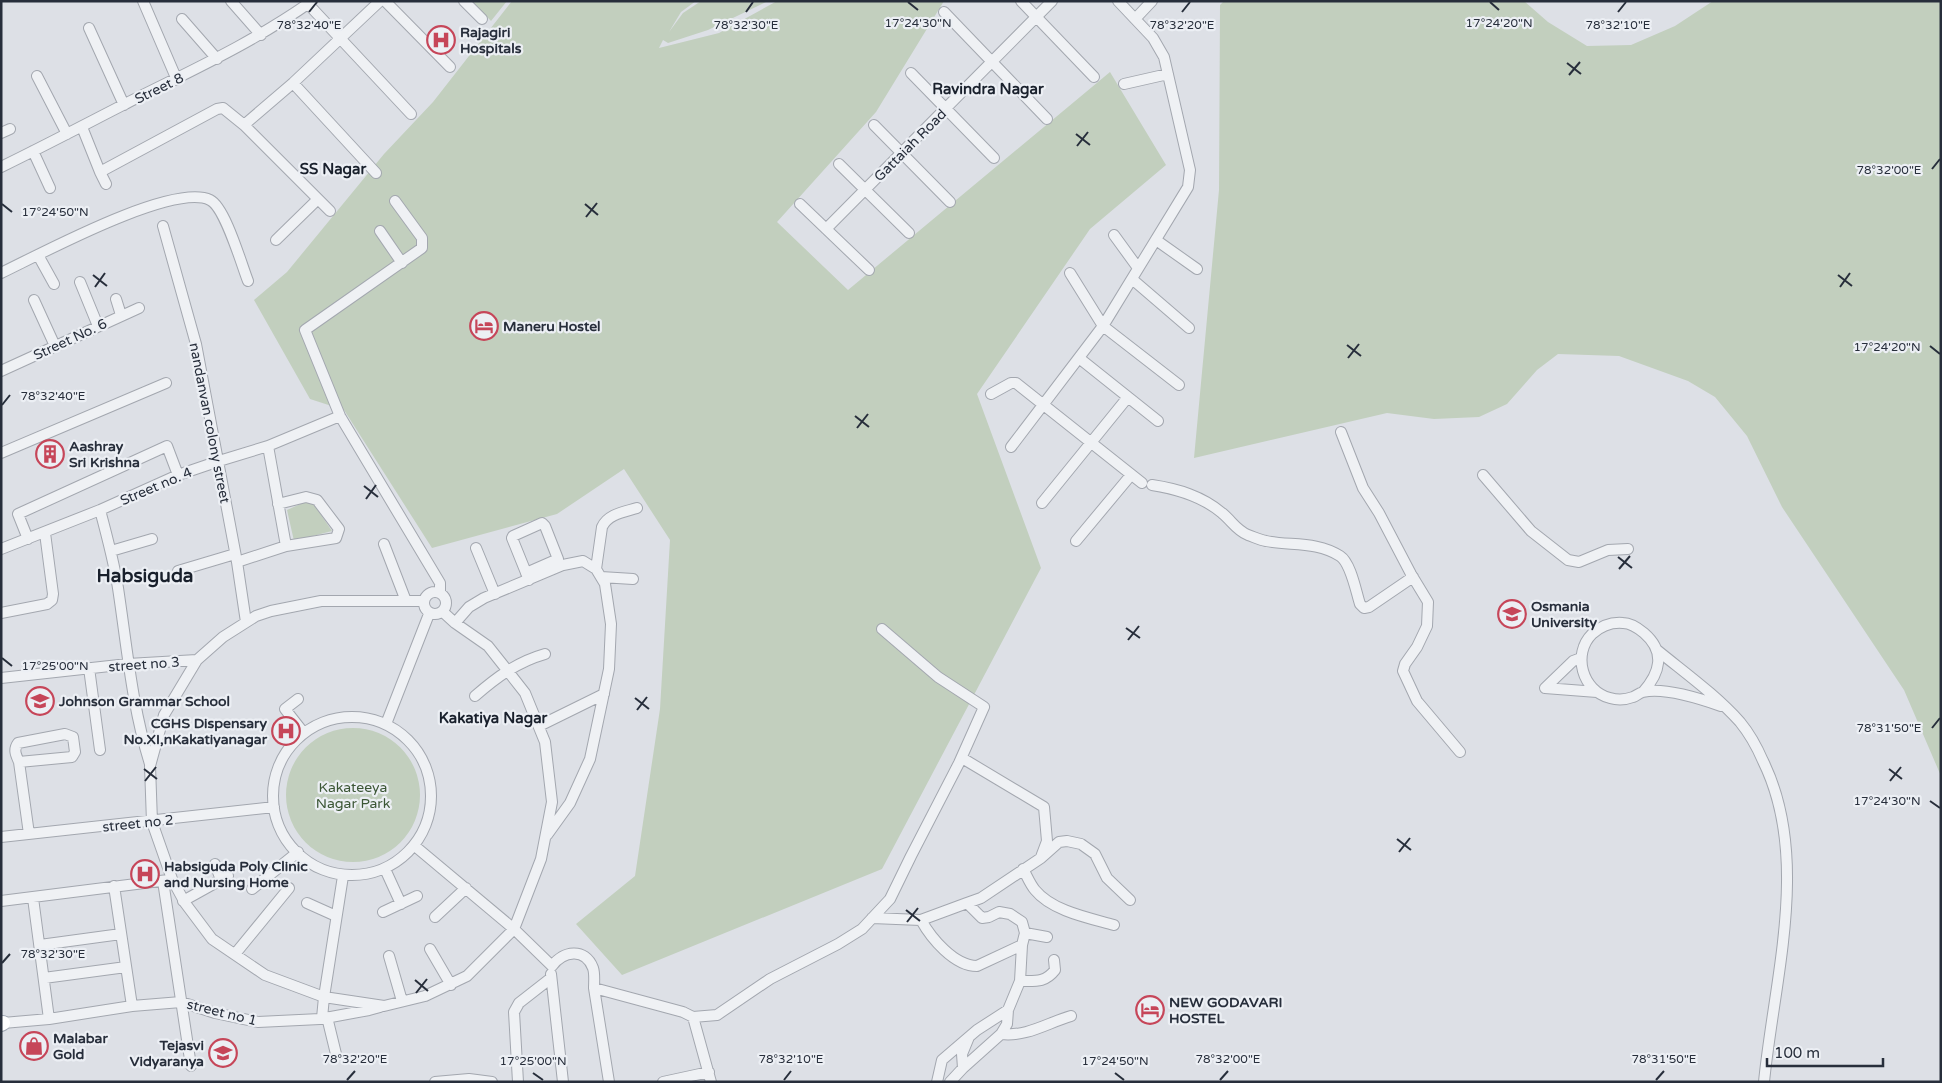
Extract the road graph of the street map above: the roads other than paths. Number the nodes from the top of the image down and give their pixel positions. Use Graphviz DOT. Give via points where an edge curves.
graph roads {
  1 [pos="144,1"];
  2 [pos="231,1"];
  3 [pos="380,1"];
  4 [pos="385,1"];
  5 [pos="464,1"];
  6 [pos="1021,1"];
  7 [pos="1052,1"];
  8 [pos="1118,1"];
  9 [pos="1152,1"];
  10 [pos="305,3"];
  11 [pos="944,12"];
  12 [pos="1036,18"];
  13 [pos="1135,18"];
  14 [pos="182,19"];
  15 [pos="482,19"];
  16 [pos="89,28"];
  17 [pos="261,35"];
  18 [pos="342,39"];
  19 [pos="217,59"];
  20 [pos="992,62"];
  21 [pos="450,67"];
  22 [pos="912,73"];
  23 [pos="1168,74"];
  24 [pos="37,76"];
  25 [pos="1094,77"];
  26 [pos="177,80"];
  27 [pos="293,83"];
  28 [pos="1124,84"];
  29 [pos="124,105"];
  30 [pos="946,108"];
  31 [pos="411,114"];
  32 [pos="1047,119"];
  33 [pos="244,124"];
  34 [pos="874,125"];
  35 [pos="82,127"];
  36 [pos="67,134"];
  37 [pos="33,151"];
  38 [pos="902,153"];
  39 [pos="994,158"];
  40 [pos="839,164"];
  41 [pos="2,166"];
  42 [pos="100,172"];
  43 [pos="376,173"];
  44 [pos="106,184"];
  45 [pos="50,188"];
  46 [pos="865,190"];
  47 [pos="318,199"];
  48 [pos="395,200"];
  49 [pos="950,202"];
  50 [pos="800,204"];
  51 [pos="330,211"];
  52 [pos="162,226"];
  53 [pos="826,229"];
  54 [pos="380,231"];
  55 [pos="909,233"];
  56 [pos="1114,235"];
  57 [pos="276,240"];
  58 [pos="1156,240"];
  59 [pos="38,255"];
  60 [pos="402,263"];
  61 [pos="1138,268"];
  62 [pos="1197,269"];
  63 [pos="869,270"];
  64 [pos="1070,273"];
  65 [pos="1,274"];
  66 [pos="1132,279"];
  67 [pos="248,281"];
  68 [pos="80,282"];
  69 [pos="54,284"];
  70 [pos="116,299"];
  71 [pos="34,300"];
  72 [pos="139,308"];
  73 [pos="121,316"];
  74 [pos="98,326"];
  75 [pos="1104,326"];
  76 [pos="1189,328"];
  77 [pos="55,346"];
  78 [pos="1079,358"];
  79 [pos="1,372"];
  80 [pos="166,383"];
  81 [pos="1178,385"];
  82 [pos="991,394"];
  83 [pos="1128,397"];
  84 [pos="1043,406"];
  85 [pos="340,416"];
  86 [pos="1158,420"];
  87 [pos="1341,432"];
  88 [pos="1090,443"];
  89 [pos="268,446"];
  90 [pos="1011,447"];
  91 [pos="1,453"];
  92 [pos="218,461"];
  93 [pos="178,475"];
  94 [pos="1131,475"];
  95 [pos="1483,475"];
  96 [pos="1042,502"];
  97 [pos="278,504"];
  98 [pos="637,508"];
  99 [pos="100,510"];
  100 [pos="45,533"];
  101 [pos="28,539"];
  102 [pos="152,539"];
  103 [pos="1076,541"];
  104 [pos="384,544"];
  105 [pos="286,546"];
  106 [pos="476,548"];
  107 [pos="1,549"];
  108 [pos="1628,549"];
  109 [pos="111,551"];
  110 [pos="236,558"];
  111 [pos="178,570"];
  112 [pos="598,573"];
  113 [pos="527,576"];
  114 [pos="1413,577"];
  115 [pos="632,579"];
  116 [pos="440,593"];
  117 [pos="495,594"];
  118 [pos="406,601"];
  119 [pos="424,601"];
  120 [pos="443,612"];
  121 [pos="1,613"];
  122 [pos="430,614"];
  123 [pos="246,622"];
  124 [pos="455,623"];
  125 [pos="882,629"];
  126 [pos="1657,650"];
  127 [pos="545,654"];
  128 [pos="1581,658"];
  129 [pos="197,660"];
  130 [pos="128,664"];
  131 [pos="89,668"];
  132 [pos="507,670"];
  133 [pos="1,678"];
  134 [pos="1597,692"];
  135 [pos="1643,692"];
  136 [pos="604,694"];
  137 [pos="475,696"];
  138 [pos="298,699"];
  139 [pos="1726,708"];
  140 [pos="386,724"];
  141 [pos="539,726"];
  142 [pos="303,732"];
  143 [pos="100,750"];
  144 [pos="1460,752"];
  145 [pos="962,758"];
  146 [pos="19,762"];
  147 [pos="150,766"];
  148 [pos="274,807"];
  149 [pos="152,822"];
  150 [pos="30,834"];
  151 [pos="1,837"];
  152 [pos="545,838"];
  153 [pos="416,847"];
  154 [pos="298,852"];
  155 [pos="1041,858"];
  156 [pos="215,864"];
  157 [pos="385,869"];
  158 [pos="1024,870"];
  159 [pos="343,876"];
  160 [pos="167,880"];
  161 [pos="114,886"];
  162 [pos="289,888"];
  163 [pos="466,888"];
  164 [pos="252,889"];
  165 [pos="417,896"];
  166 [pos="32,898"];
  167 [pos="1130,900"];
  168 [pos="1,901"];
  169 [pos="183,901"];
  170 [pos="307,903"];
  171 [pos="967,903"];
  172 [pos="401,904"];
  173 [pos="383,912"];
  174 [pos="336,916"];
  175 [pos="435,916"];
  176 [pos="872,918"];
  177 [pos="921,920"];
  178 [pos="1114,925"];
  179 [pos="514,929"];
  180 [pos="1025,933"];
  181 [pos="121,934"];
  182 [pos="1047,937"];
  183 [pos="40,945"];
  184 [pos="1022,945"];
  185 [pos="430,949"];
  186 [pos="235,954"];
  187 [pos="389,956"];
  188 [pos="1054,960"];
  189 [pos="552,966"];
  190 [pos="126,967"];
  191 [pos="44,978"];
  192 [pos="551,978"];
  193 [pos="1020,981"];
  194 [pos="451,984"];
  195 [pos="594,988"];
  196 [pos="324,997"];
  197 [pos="181,1002"];
  198 [pos="402,1002"];
  199 [pos="132,1006"];
  200 [pos="384,1006"];
  201 [pos="1008,1010"];
  202 [pos="693,1016"];
  203 [pos="1071,1016"];
  204 [pos="325,1018"];
  205 [pos="49,1019"];
  206 [pos="2,1023"];
  207 [pos="984,1025"];
  208 [pos="970,1036"];
  209 [pos="999,1036"];
  210 [pos="336,1054"];
  211 [pos="191,1066"];
  212 [pos="962,1068"];
  213 [pos="710,1077"];
  214 [pos="435,1082"];
  215 [pos="492,1082"];
  216 [pos="518,1082"];
  217 [pos="563,1082"];
  218 [pos="609,1082"];
  219 [pos="663,1082"];
  220 [pos="937,1082"];
  221 [pos="950,1082"];
  222 [pos="1764,1082"];
  1 -- 26 [label="street"];
  2 -- 17 [label="street"];
  3 -- 18 [label="street"];
  4 -- 21 [label="street"];
  5 -- 15 [label="street"];
  6 -- 12 [label="street"];
  7 -- 12 [label="street, Gattaiah Road"];
  8 -- 13 [label="street"];
  9 -- 13 [label="street"];
  10 -- 17 [label="street, Street 8"];
  10 -- 18 [label="street"];
  11 -- 20 [label="street"];
  12 -- 20 [label="street, Gattaiah Road"];
  12 -- 25 [label="street"];
  13 -- 23 [label="street" via="1153,38 1164,57"];
  14 -- 19 [label="street"];
  16 -- 29 [label="street"];
  17 -- 19 [label="street, Street 8"];
  18 -- 27 [label="street"];
  18 -- 31 [label="street"];
  19 -- 26 [label="street, Street 8"];
  20 -- 30 [label="street, Gattaiah Road"];
  20 -- 32 [label="street"];
  22 -- 30 [label="street"];
  23 -- 28 [label="street"];
  23 -- 58 [label="street" via="1190,170 1188,187"];
  24 -- 36 [label="street"];
  26 -- 29 [label="street, Street 8"];
  27 -- 33 [label="street"];
  27 -- 43 [label="street"];
  29 -- 35 [label="street, Street 8"];
  30 -- 38 [label="street, Gattaiah Road"];
  30 -- 39 [label="street"];
  33 -- 42 [label="street" via="223,108 217,109"];
  33 -- 47 [label="street"];
  34 -- 38 [label="street"];
  35 -- 36 [label="street, Street 8"];
  35 -- 42 [label="street"];
  36 -- 37 [label="street, Street 8"];
  37 -- 41 [label="street, Street 8"];
  37 -- 45 [label="street"];
  38 -- 46 [label="street, Gattaiah Road"];
  38 -- 49 [label="street"];
  40 -- 46 [label="street"];
  42 -- 44 [label="street"];
  46 -- 53 [label="street, Gattaiah Road"];
  46 -- 55 [label="street"];
  47 -- 51 [label="street"];
  47 -- 57 [label="street"];
  48 -- 60 [label="street" via="423,244 419,251"];
  50 -- 53 [label="street"];
  52 -- 92 [label="street, nandanvan colony street" via="196,344"];
  53 -- 63 [label="street"];
  54 -- 60 [label="street"];
  56 -- 61 [label="street"];
  58 -- 61 [label="street"];
  58 -- 62 [label="street"];
  59 -- 65 [label="street"];
  59 -- 67 [label="street" via="101,223 180,197 196,197 210,200 222,211"];
  59 -- 69 [label="street"];
  60 -- 85 [label="street" via="305,330"];
  61 -- 66 [label="street"];
  64 -- 75 [label="street"];
  66 -- 75 [label="street"];
  66 -- 76 [label="street"];
  68 -- 74 [label="street"];
  70 -- 73 [label="street"];
  71 -- 77 [label="street"];
  72 -- 73 [label="street, Street No. 6"];
  73 -- 74 [label="street, Street No. 6"];
  74 -- 77 [label="street, Street No. 6"];
  75 -- 78 [label="street"];
  75 -- 81 [label="street"];
  77 -- 79 [label="street, Street No. 6"];
  78 -- 83 [label="street"];
  78 -- 84 [label="street"];
  80 -- 91 [label="street"];
  82 -- 84 [label="street" via="1014,382"];
  83 -- 86 [label="street"];
  83 -- 88 [label="street"];
  84 -- 88 [label="street"];
  84 -- 90 [label="street"];
  85 -- 89 [label="street, Street no. 4"];
  85 -- 116 [label="street" via="440,583"];
  87 -- 114 [label="street" via="1363,488 1380,513"];
  88 -- 94 [label="street"];
  88 -- 96 [label="street"];
  89 -- 92 [label="street, Street no. 4"];
  89 -- 97 [label="street"];
  92 -- 93 [label="street, Street no. 4"];
  92 -- 110 [label="street, nandanvan colony street"];
  93 -- 99 [label="street, Street no. 4"];
  93 -- 101 [label="street" via="167,446 18,514"];
  94 -- 103 [label="street"];
  94 -- 114 [label="street" via="1147,484 1174,488 1202,500 1223,514 1237,530 1247,534 1267,541 1319,547 1341,556 1348,565 1364,608"];
  95 -- 108 [label="street" via="1531,531 1568,560 1579,562 1608,550"];
  97 -- 105 [label="street"];
  97 -- 105 [label="street" via="306,497 317,500 339,529 336,538"];
  98 -- 112 [label="street" via="604,521"];
  99 -- 100 [label="street, Street no. 4"];
  99 -- 109 [label="street"];
  100 -- 101 [label="street, Street no. 4"];
  100 -- 121 [label="street" via="52,600 47,604"];
  101 -- 107 [label="street, Street no. 4"];
  102 -- 109 [label="street"];
  104 -- 118 [label="street"];
  105 -- 110 [label="street"];
  106 -- 117 [label="street"];
  109 -- 130 [label="street"];
  110 -- 111 [label="street"];
  110 -- 123 [label="street, nandanvan colony street"];
  112 -- 113 [label="street" via="583,561"];
  112 -- 115 [label="street"];
  112 -- 136 [label="street" via="605,584 611,624"];
  113 -- 113 [label="street" via="512,538 542,524 558,559"];
  113 -- 117 [label="street"];
  114 -- 144 [label="street" via="1428,602 1429,610 1423,636 1404,664 1404,671 1417,701"];
  116 -- 119 [label="street" via="430,594"];
  116 -- 120 [label="street" via="446,601"];
  117 -- 124 [label="street" via="469,607"];
  118 -- 119 [label="street"];
  118 -- 123 [label="street" via="322,601 272,611"];
  119 -- 122 [label="street" via="425,610"];
  120 -- 122 [label="street"];
  120 -- 124 [label="street"];
  122 -- 140 [label="street"];
  123 -- 129 [label="street"];
  124 -- 132 [label="street" via="488,646"];
  125 -- 145 [label="street" via="938,677 984,707"];
  126 -- 128 [label="street" via="1640,630 1627,623 1616,622 1596,630 1586,642"];
  126 -- 135 [label="street" via="1658,666 1653,681"];
  126 -- 139 [label="street"];
  127 -- 132 [label="street"];
  128 -- 134 [label="street" via="1582,671"];
  128 -- 134 [label="street" via="1573,661 1545,688"];
  129 -- 130 [label="street, street no 3"];
  129 -- 147 [label="street" via="164,715"];
  130 -- 131 [label="street, street no 3"];
  130 -- 147 [label="street"];
  131 -- 133 [label="street, street no 3"];
  131 -- 143 [label="street"];
  132 -- 137 [label="street"];
  132 -- 141 [label="street" via="525,694"];
  134 -- 135 [label="street" via="1620,700"];
  135 -- 139 [label="street" via="1676,693"];
  136 -- 141 [label="street"];
  136 -- 152 [label="street" via="590,759 570,803"];
  138 -- 142 [label="street" via="285,709"];
  139 -- 222 [label="street" via="1741,723 1770,774 1786,836 1784,941"];
  140 -- 142 [label="street" via="345,716"];
  140 -- 153 [label="street" via="416,748 432,786 431,812"];
  141 -- 152 [label="street" via="545,742 552,802"];
  142 -- 148 [label="street" via="281,760 275,775"];
  145 -- 155 [label="street" via="1044,807 1046,841"];
  145 -- 176 [label="street" via="890,899"];
  146 -- 146 [label="street" via="72,757 75,752 73,737 65,734 18,743 15,752"];
  146 -- 150 [label="street"];
  147 -- 149 [label="street"];
  148 -- 149 [label="street, street no 2"];
  148 -- 154 [label="street" via="284,837"];
  149 -- 150 [label="street, street no 2"];
  149 -- 160 [label="street"];
  150 -- 151 [label="street, street no 2"];
  152 -- 179 [label="street" via="541,859"];
  153 -- 157 [label="street"];
  153 -- 163 [label="street"];
  154 -- 159 [label="street" via="308,862"];
  154 -- 164 [label="street"];
  155 -- 158 [label="street"];
  155 -- 167 [label="street" via="1059,842 1081,844 1094,854 1107,878"];
  156 -- 169 [label="street" via="224,878"];
  157 -- 159 [label="street"];
  157 -- 172 [label="street"];
  158 -- 171 [label="street" via="981,898"];
  158 -- 178 [label="street" via="1035,890 1046,899 1068,911"];
  159 -- 174 [label="street"];
  160 -- 161 [label="street"];
  160 -- 169 [label="street"];
  160 -- 197 [label="street"];
  161 -- 166 [label="street"];
  161 -- 181 [label="street"];
  162 -- 186 [label="street"];
  163 -- 175 [label="street"];
  163 -- 179 [label="street"];
  165 -- 172 [label="street"];
  166 -- 168 [label="street"];
  166 -- 183 [label="street"];
  169 -- 186 [label="street" via="212,939"];
  170 -- 174 [label="street"];
  171 -- 177 [label="street"];
  171 -- 180 [label="street" via="982,918 999,912 1010,914 1022,922"];
  172 -- 173 [label="street"];
  174 -- 196 [label="street"];
  176 -- 177 [label="street"];
  176 -- 202 [label="street" via="862,929 838,944 770,979 716,1015"];
  177 -- 184 [label="street" via="937,944 971,966"];
  179 -- 189 [label="street"];
  179 -- 194 [label="street, street no 1" via="467,976"];
  180 -- 182 [label="street"];
  180 -- 184 [label="street"];
  181 -- 183 [label="street"];
  181 -- 190 [label="street"];
  183 -- 191 [label="street"];
  184 -- 193 [label="street"];
  185 -- 194 [label="street"];
  186 -- 196 [label="street" via="265,975"];
  187 -- 198 [label="street"];
  188 -- 193 [label="street" via="1056,970 1050,977"];
  189 -- 192 [label="street"];
  189 -- 195 [label="street" via="567,954 577,953 586,957 593,967"];
  190 -- 191 [label="street"];
  190 -- 199 [label="street"];
  191 -- 205 [label="street"];
  192 -- 216 [label="street" via="519,1002 514,1012"];
  192 -- 217 [label="street"];
  193 -- 201 [label="street"];
  194 -- 198 [label="street, street no 1"];
  195 -- 202 [label="street"];
  195 -- 218 [label="street"];
  196 -- 200 [label="street"];
  196 -- 204 [label="street"];
  197 -- 199 [label="street, street no 1"];
  197 -- 204 [label="street, street no 1" via="258,1022"];
  197 -- 211 [label="street"];
  198 -- 200 [label="street, street no 1"];
  199 -- 205 [label="street, street no 1"];
  200 -- 204 [label="street, street no 1"];
  201 -- 207 [label="street"];
  201 -- 209 [label="street" via="1007,1024"];
  202 -- 213 [label="street"];
  203 -- 209 [label="street" via="1028,1033"];
  204 -- 210 [label="street"];
  205 -- 206 [label="street, street no 1"];
  207 -- 208 [label="street"];
  207 -- 209 [label="street"];
  208 -- 212 [label="street" via="962,1054"];
  208 -- 220 [label="street" via="942,1060"];
  209 -- 212 [label="street"];
  212 -- 221 [label="street"];
  213 -- 219 [label="street"];
  214 -- 215 [label="street" via="469,1079"];
}
